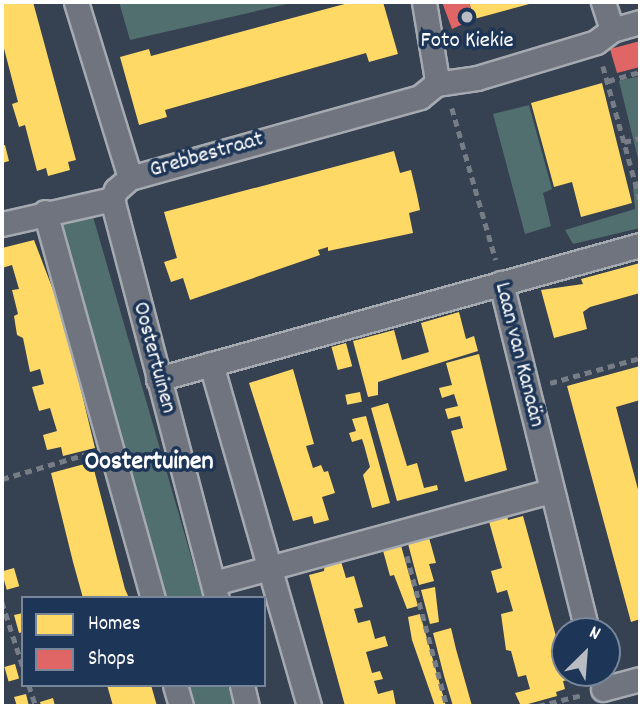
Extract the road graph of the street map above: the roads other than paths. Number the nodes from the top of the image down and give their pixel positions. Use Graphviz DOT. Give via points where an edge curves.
graph roads {
  1 [pos="76,2"];
  2 [pos="424,2"];
  3 [pos="603,2"];
  4 [pos="640,22"];
  5 [pos="604,36"];
  6 [pos="428,90"];
  7 [pos="130,178"];
  8 [pos="112,199"];
  9 [pos="45,212"];
  10 [pos="2,224"];
  11 [pos="640,245"];
  12 [pos="501,284"];
  13 [pos="211,364"];
  14 [pos="158,379"];
  15 [pos="550,491"];
  16 [pos="270,566"];
  17 [pos="216,591"];
  18 [pos="152,596"];
  19 [pos="583,617"];
  20 [pos="640,679"];
  21 [pos="176,687"];
  22 [pos="242,687"];
  23 [pos="603,689"];
  24 [pos="181,706"];
  25 [pos="247,706"];
  26 [pos="310,706"];
  1 -- 7 [label="street"];
  2 -- 6 [label="street"];
  3 -- 5 [label="street"];
  4 -- 5 [label="street, Grebbestraat"];
  5 -- 6 [label="street, Grebbestraat"];
  6 -- 7 [label="street, Grebbestraat"];
  7 -- 8 [label="street, Grebbestraat"];
  8 -- 9 [label="street"];
  8 -- 14 [label="street, Oostertuinen"];
  9 -- 10 [label="street"];
  9 -- 18 [label="street"];
  11 -- 12 [label="street"];
  12 -- 13 [label="street"];
  12 -- 15 [label="street, Laan van Kanaän"];
  13 -- 14 [label="street"];
  13 -- 16 [label="street"];
  14 -- 17 [label="street, Oostertuinen"];
  15 -- 16 [label="street"];
  15 -- 19 [label="street, Laan van Kanaän"];
  16 -- 17 [label="street"];
  16 -- 26 [label="street"];
  20 -- 23 [label="street"];
  21 -- 24 [label="street"];
  22 -- 25 [label="street"];
}
